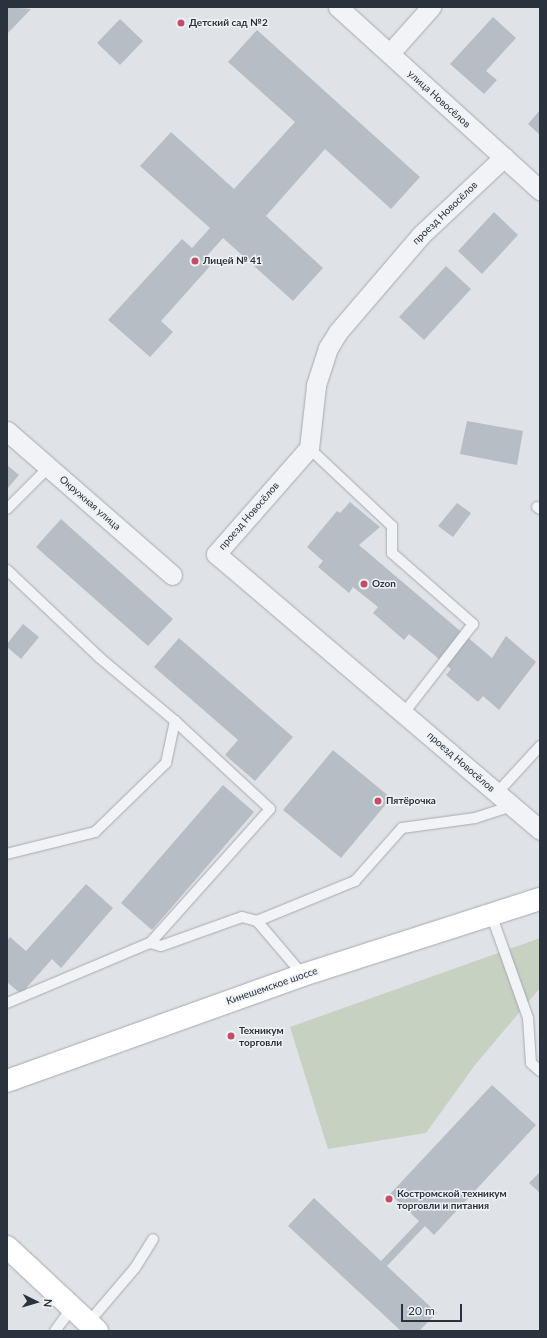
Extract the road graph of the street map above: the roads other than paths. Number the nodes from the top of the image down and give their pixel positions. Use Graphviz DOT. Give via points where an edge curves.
graph roads {
  1 [pos="338,7"];
  2 [pos="431,7"];
  3 [pos="390,54"];
  4 [pos="504,157"];
  5 [pos="540,190"];
  6 [pos="7,431"];
  7 [pos="309,448"];
  8 [pos="49,467"];
  9 [pos="7,509"];
  10 [pos="7,568"];
  11 [pos="172,575"];
  12 [pos="404,713"];
  13 [pos="175,721"];
  14 [pos="539,749"];
  15 [pos="497,793"];
  16 [pos="512,806"];
  17 [pos="540,830"];
  18 [pos="7,854"];
  19 [pos="540,899"];
  20 [pos="491,914"];
  21 [pos="257,922"];
  22 [pos="150,943"];
  23 [pos="303,975"];
  24 [pos="7,1003"];
  25 [pos="540,1071"];
  26 [pos="7,1081"];
  27 [pos="153,1239"];
  28 [pos="7,1247"];
  29 [pos="72,1308"];
  30 [pos="93,1327"];
  31 [pos="55,1331"];
  1 -- 3 [label="street, улица Новосёлов"];
  2 -- 3 [label="street"];
  3 -- 4 [label="street, улица Новосёлов"];
  4 -- 5 [label="street, улица Новосёлов"];
  4 -- 7 [label="street, проезд Новосёлов" via="421,235 338,332 328,348 316,386"];
  6 -- 8 [label="street, Окружная улица"];
  7 -- 12 [label="lane" via="392,526 392,553 472,624"];
  7 -- 12 [label="street, проезд Новосёлов" via="216,554"];
  8 -- 9 [label="lane"];
  8 -- 11 [label="street, Окружная улица"];
  10 -- 13 [label="lane" via="100,658"];
  12 -- 15 [label="street, проезд Новосёлов"];
  13 -- 18 [label="lane" via="166,763 95,832"];
  13 -- 22 [label="lane" via="270,809"];
  14 -- 15 [label="lane"];
  15 -- 16 [label="street, проезд Новосёлов"];
  16 -- 17 [label="street, проезд Новосёлов"];
  16 -- 21 [label="lane" via="475,818 402,828 355,881"];
  19 -- 20 [label="main road, Кинешемское шоссе"];
  20 -- 23 [label="main road, Кинешемское шоссе"];
  20 -- 25 [label="lane" via="528,1018 531,1063"];
  21 -- 22 [label="lane" via="242,917 230,919 161,946"];
  21 -- 23 [label="lane"];
  22 -- 24 [label="lane"];
  23 -- 26 [label="main road, Кинешемское шоссе"];
  27 -- 30 [label="lane"];
  28 -- 29 [label="main road"];
  29 -- 30 [label="main road"];
  29 -- 31 [label="lane"];
}
